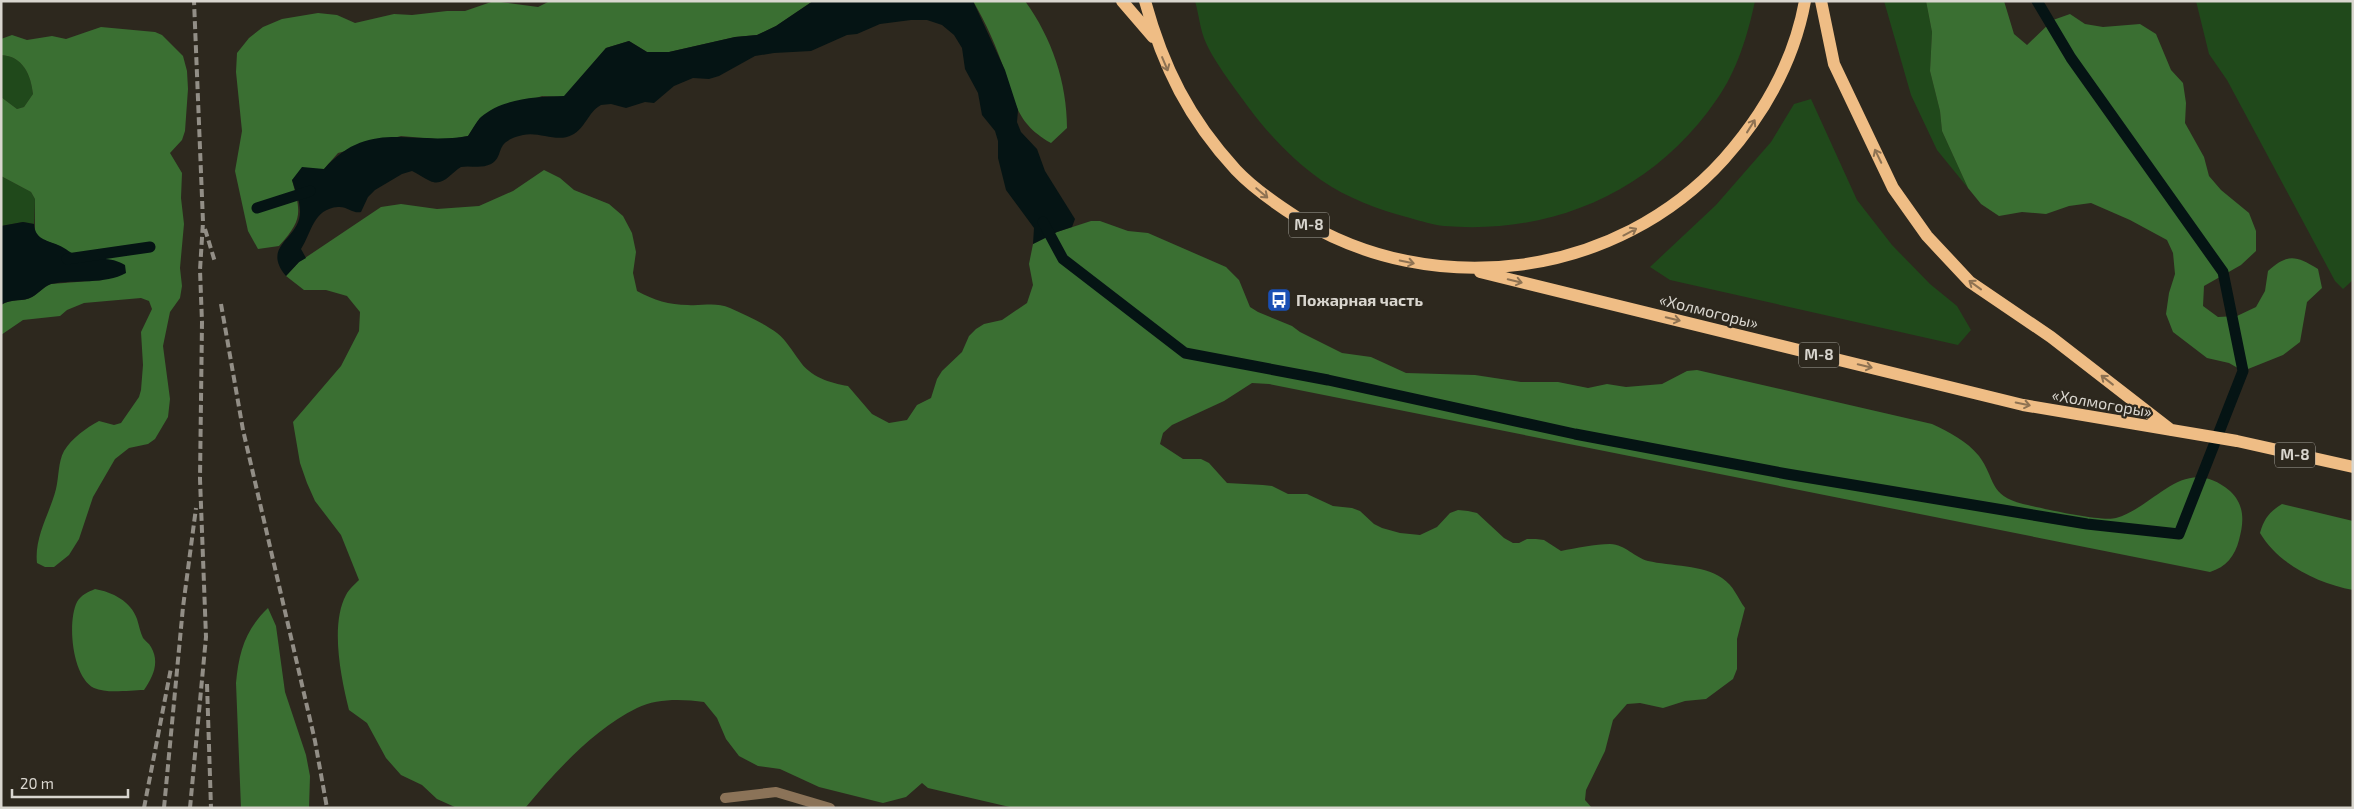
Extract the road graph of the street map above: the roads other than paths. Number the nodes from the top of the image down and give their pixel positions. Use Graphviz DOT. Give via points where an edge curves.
graph roads {
  1 [pos="1122,1"];
  2 [pos="1145,1"];
  3 [pos="1805,1"];
  4 [pos="1821,1"];
  5 [pos="1156,41"];
  6 [pos="1468,269"];
  7 [pos="2172,432"];
  8 [pos="2353,467"];
  9 [pos="725,798"];
  10 [pos="830,808"];
  1 -- 5 [label="main road, «Холмогоры» / М-8"];
  2 -- 5 [label="main road, «Холмогоры» / М-8"];
  6 -- 3 [label="main road, «Холмогоры» / М-8, one-way" via="1526,265 1585,251 1653,219 1684,197 1711,174 1748,132 1779,80 1801,23"];
  7 -- 4 [label="main road, «Холмогоры», one-way" via="2051,337 1970,282 1927,236 1894,188 1834,64"];
  5 -- 6 [label="main road, «Холмогоры» / М-8, one-way" via="1172,81 1199,126 1237,171 1276,204 1316,229 1357,248 1431,267"];
  6 -- 7 [label="main road, «Холмогоры» / М-8, one-way" via="2023,405"];
  7 -- 8 [label="main road, М-8" via="2237,441"];
  9 -- 10 [label="street" via="776,792"];
}
